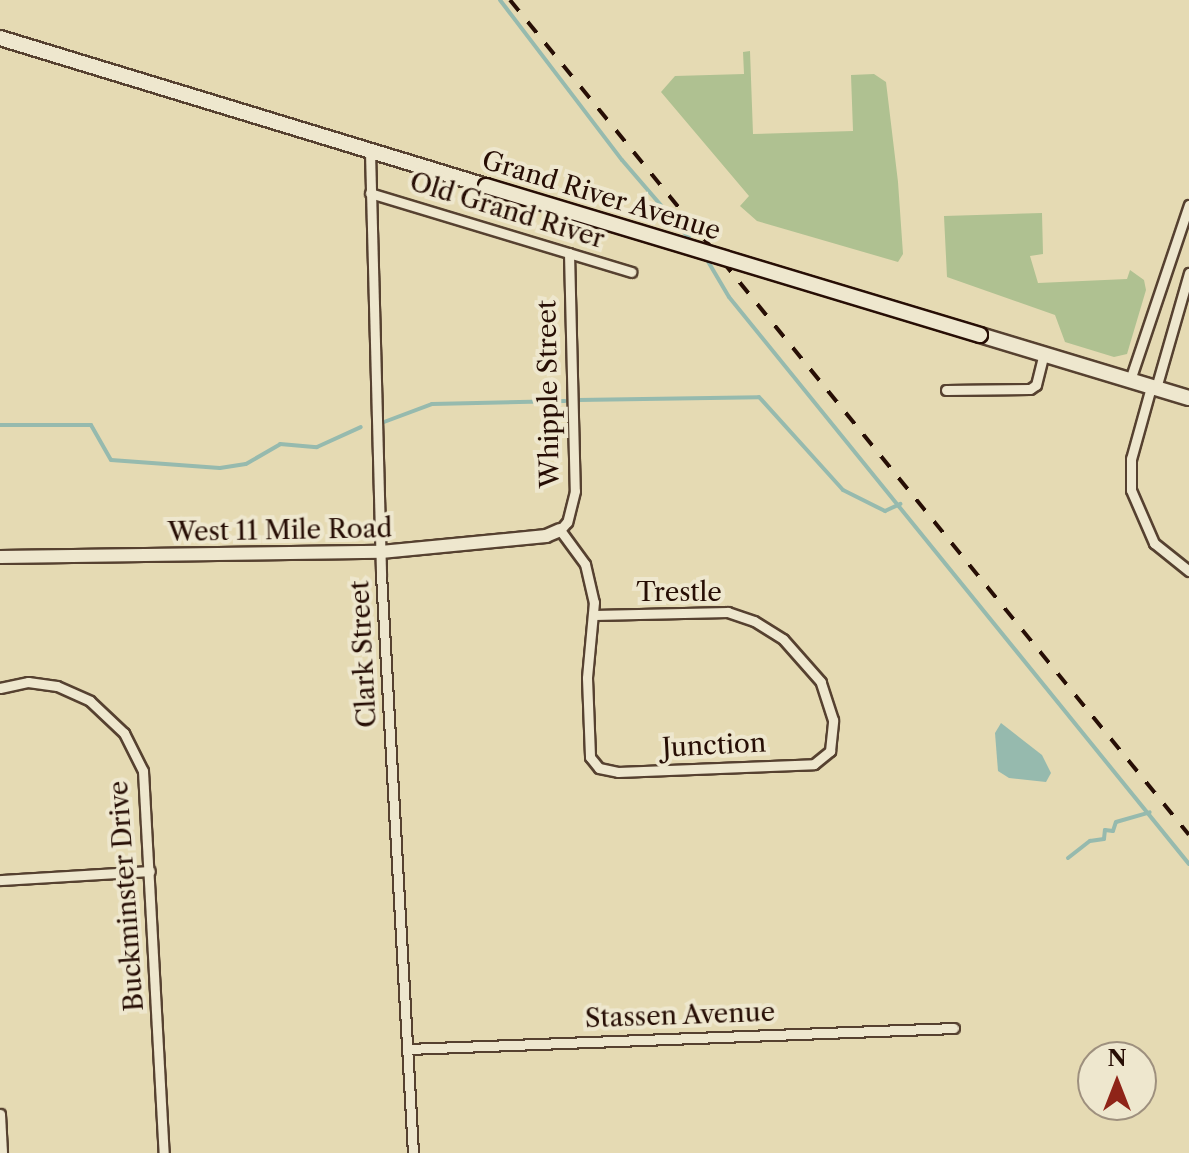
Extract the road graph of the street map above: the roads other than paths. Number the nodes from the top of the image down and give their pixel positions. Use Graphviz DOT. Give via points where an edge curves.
graph roads {
  1 [pos="0,38"];
  2 [pos="370,152"];
  3 [pos="370,193"];
  4 [pos="1189,205"];
  5 [pos="569,253"];
  6 [pos="631,272"];
  7 [pos="1189,273"];
  8 [pos="1044,354"];
  9 [pos="1130,380"];
  10 [pos="1154,388"];
  11 [pos="946,390"];
  12 [pos="1189,398"];
  13 [pos="560,530"];
  14 [pos="381,552"];
  15 [pos="0,557"];
  16 [pos="1189,571"];
  17 [pos="594,615"];
  18 [pos="0,688"];
  19 [pos="832,741"];
  20 [pos="150,871"];
  21 [pos="0,880"];
  22 [pos="954,1028"];
  23 [pos="408,1049"];
  24 [pos="0,1114"];
  25 [pos="2,1153"];
  26 [pos="164,1153"];
  27 [pos="413,1153"];
  1 -- 2 [label="main road, Grand River Avenue"];
  2 -- 3 [label="street, Clark Street"];
  2 -- 8 [label="main road, Grand River Avenue, bridge"];
  3 -- 5 [label="street, Old Grand River"];
  3 -- 14 [label="street, Clark Street"];
  4 -- 9 [label="street"];
  5 -- 6 [label="street, Old Grand River"];
  5 -- 13 [label="street, Whipple Street" via="575,491"];
  7 -- 10 [label="street"];
  8 -- 9 [label="main road, Grand River Avenue"];
  8 -- 11 [label="street" via="1036,385 1030,389"];
  9 -- 10 [label="main road, Grand River Avenue"];
  10 -- 12 [label="main road, Grand River Avenue"];
  10 -- 16 [label="street" via="1131,459 1131,490 1154,543"];
  13 -- 14 [label="street, West 11 Mile Road" via="546,536"];
  13 -- 17 [label="street" via="585,564"];
  14 -- 15 [label="street, West 11 Mile Road"];
  14 -- 23 [label="street, Clark Street"];
  17 -- 19 [label="street, Trestle" via="728,612 754,621 783,639 821,682 833,720"];
  17 -- 19 [label="street, Junction" via="587,678 590,757 599,768 618,772 814,764 824,761"];
  18 -- 20 [label="street, Buckminster Drive" via="28,682 57,686 110,715 143,771"];
  20 -- 21 [label="street"];
  20 -- 26 [label="street, Buckminster Drive"];
  22 -- 23 [label="street, Stassen Avenue"];
  23 -- 27 [label="street, Clark Street"];
  24 -- 25 [label="street"];
}
